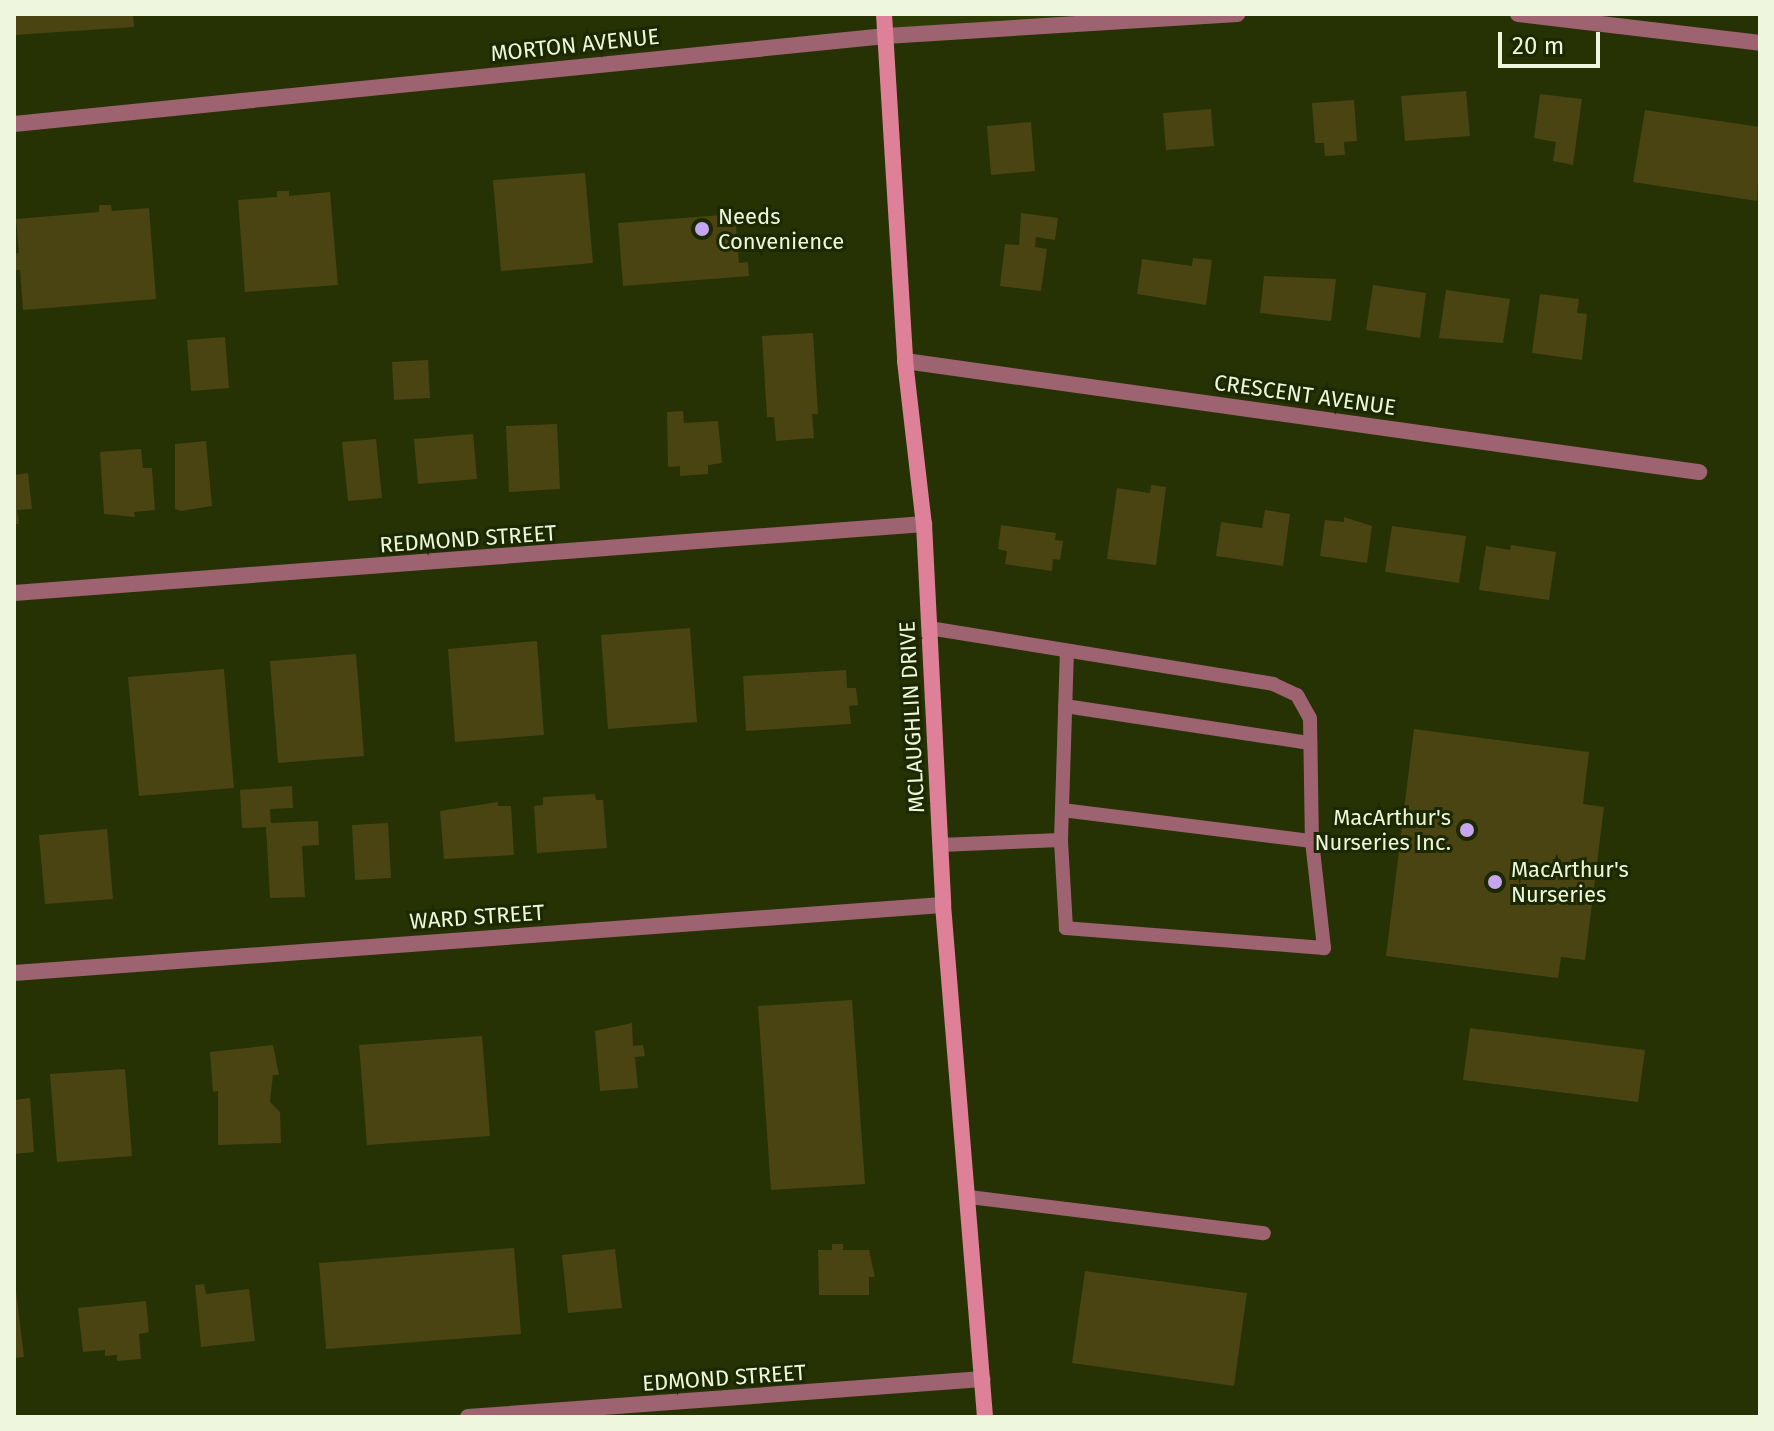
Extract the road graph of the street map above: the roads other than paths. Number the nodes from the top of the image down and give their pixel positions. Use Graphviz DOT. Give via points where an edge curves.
graph roads {
  1 [pos="884,14"];
  2 [pos="1237,14"];
  3 [pos="1518,14"];
  4 [pos="1584,17"];
  5 [pos="886,36"];
  6 [pos="1760,43"];
  7 [pos="14,124"];
  8 [pos="905,361"];
  9 [pos="1699,472"];
  10 [pos="924,524"];
  11 [pos="14,593"];
  12 [pos="929,628"];
  13 [pos="1067,651"];
  14 [pos="1065,706"];
  15 [pos="1310,743"];
  16 [pos="1062,810"];
  17 [pos="1061,840"];
  18 [pos="1312,841"];
  19 [pos="940,845"];
  20 [pos="943,905"];
  21 [pos="14,973"];
  22 [pos="969,1197"];
  23 [pos="1264,1233"];
  24 [pos="983,1379"];
  25 [pos="468,1417"];
  26 [pos="985,1417"];
  1 -- 5 [label="main road, MCLAUGHLIN DRIVE"];
  2 -- 5 [label="street, MORTON AVENUE"];
  3 -- 4 [label="street"];
  4 -- 6 [label="street"];
  5 -- 7 [label="street, MORTON AVENUE"];
  5 -- 8 [label="main road, MCLAUGHLIN DRIVE"];
  8 -- 9 [label="street, CRESCENT AVENUE"];
  8 -- 10 [label="main road, MCLAUGHLIN DRIVE"];
  10 -- 11 [label="street, REDMOND STREET"];
  10 -- 12 [label="main road, MCLAUGHLIN DRIVE"];
  12 -- 13 [label="lane"];
  12 -- 19 [label="main road, MCLAUGHLIN DRIVE"];
  13 -- 14 [label="lane"];
  13 -- 15 [label="lane" via="1273,684 1297,695 1310,718"];
  14 -- 15 [label="lane"];
  14 -- 16 [label="lane"];
  15 -- 18 [label="lane"];
  16 -- 17 [label="lane"];
  16 -- 18 [label="lane"];
  17 -- 18 [label="lane" via="1066,928 1324,948"];
  17 -- 19 [label="lane"];
  19 -- 20 [label="main road, MCLAUGHLIN DRIVE"];
  20 -- 21 [label="street, WARD STREET"];
  20 -- 22 [label="main road, MCLAUGHLIN DRIVE"];
  22 -- 23 [label="lane"];
  22 -- 24 [label="main road, MCLAUGHLIN DRIVE"];
  24 -- 25 [label="street, EDMOND STREET"];
  24 -- 26 [label="main road, MCLAUGHLIN DRIVE"];
}
